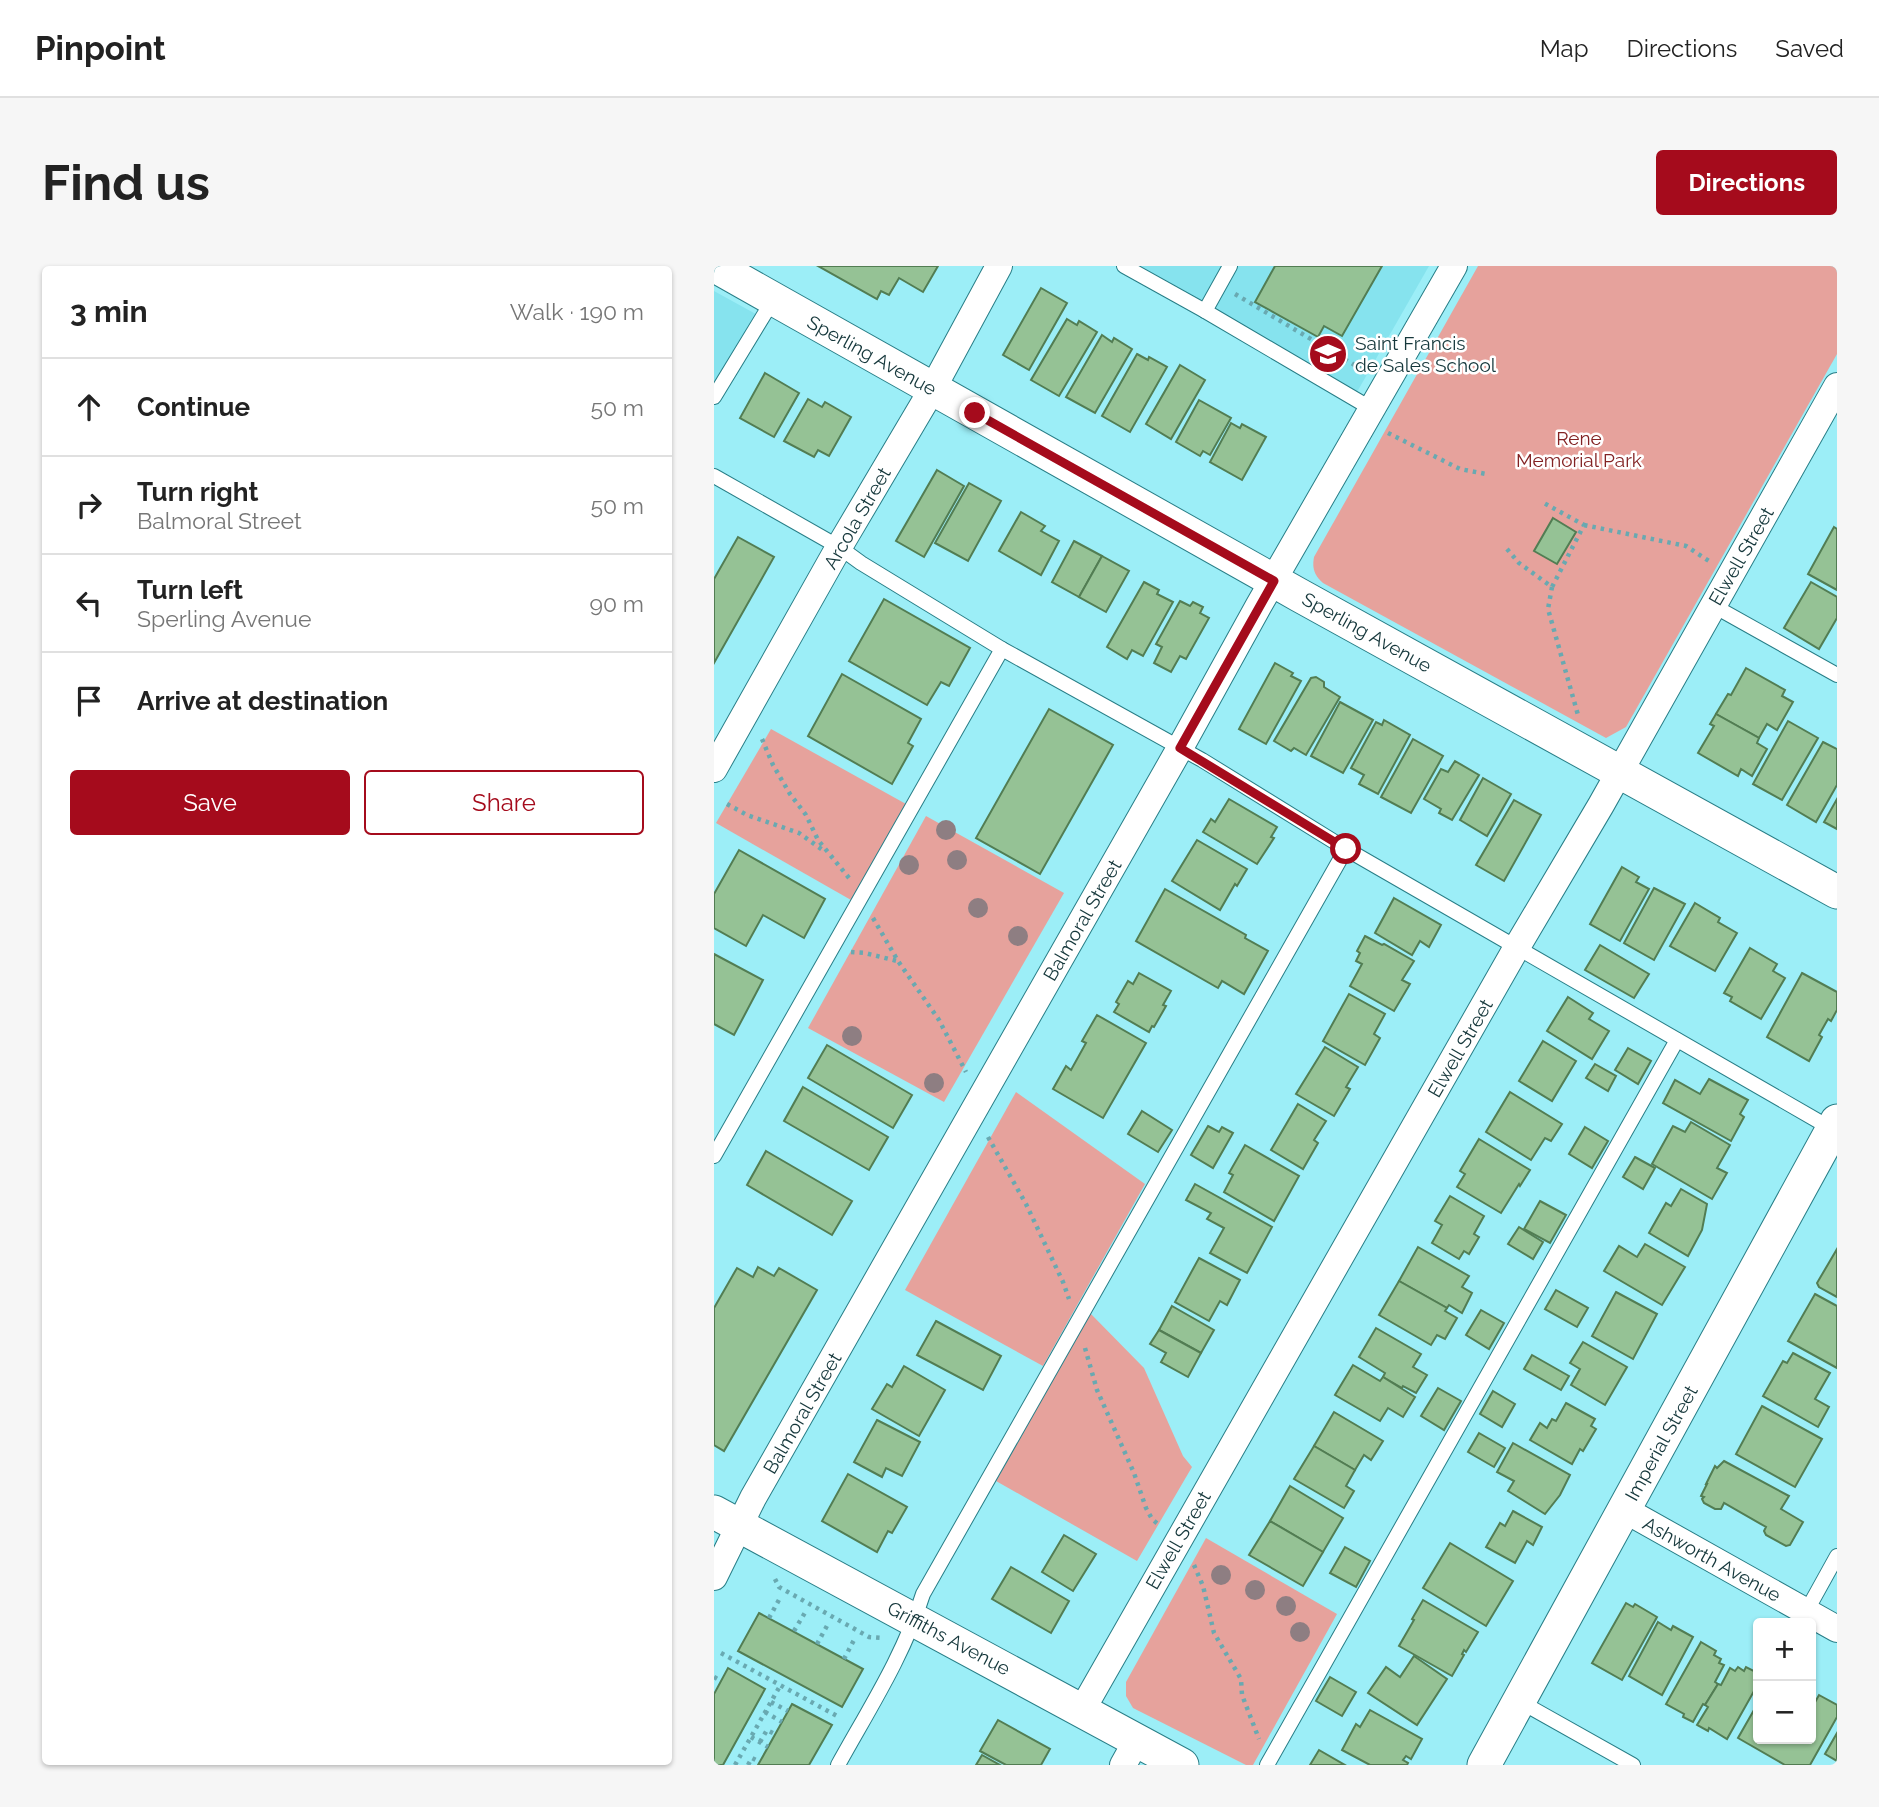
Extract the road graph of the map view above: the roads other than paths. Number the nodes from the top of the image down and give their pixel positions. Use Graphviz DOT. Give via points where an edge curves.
graph roads {
  1 [pos="715,266"];
  2 [pos="999,266"];
  3 [pos="1124,266"];
  4 [pos="1230,266"];
  5 [pos="1454,266"];
  6 [pos="773,300"];
  7 [pos="1205,311"];
  8 [pos="1837,386"];
  9 [pos="933,388"];
  10 [pos="714,397"];
  11 [pos="1372,409"];
  12 [pos="714,476"];
  13 [pos="839,547"];
  14 [pos="1274,581"];
  15 [pos="1712,605"];
  16 [pos="1002,649"];
  17 [pos="1837,675"];
  18 [pos="1180,748"];
  19 [pos="714,769"];
  20 [pos="1620,771"];
  21 [pos="1346,849"];
  22 [pos="1837,892"];
  23 [pos="1517,947"];
  24 [pos="1678,1040"];
  25 [pos="1835,1125"];
  26 [pos="714,1156"];
  27 [pos="1625,1510"];
  28 [pos="727,1519"];
  29 [pos="1837,1556"];
  30 [pos="714,1577"];
  31 [pos="1806,1612"];
  32 [pos="915,1619"];
  33 [pos="1837,1629"];
  34 [pos="1519,1701"];
  35 [pos="1082,1710"];
  36 [pos="1130,1752"];
  37 [pos="1267,1764"];
  38 [pos="838,1765"];
  39 [pos="1182,1765"];
  40 [pos="1484,1765"];
  41 [pos="1633,1765"];
  1 -- 6 [label="street, Sperling Avenue"];
  2 -- 9 [label="street, Arcola Street"];
  3 -- 7 [label="lane"];
  4 -- 7 [label="lane"];
  5 -- 11 [label="street, Balmoral Street"];
  6 -- 9 [label="street, Sperling Avenue"];
  6 -- 10 [label="lane"];
  7 -- 11 [label="lane"];
  8 -- 15 [label="street, Elwell Street"];
  9 -- 13 [label="street, Arcola Street"];
  9 -- 14 [label="street, Sperling Avenue"];
  11 -- 14 [label="street, Balmoral Street"];
  12 -- 13 [label="lane"];
  13 -- 16 [label="lane"];
  13 -- 19 [label="street, Arcola Street"];
  14 -- 18 [label="street, Balmoral Street"];
  14 -- 20 [label="street, Sperling Avenue"];
  15 -- 17 [label="lane"];
  15 -- 20 [label="street, Elwell Street"];
  16 -- 18 [label="lane"];
  16 -- 26 [label="lane"];
  18 -- 21 [label="lane"];
  18 -- 28 [label="street, Balmoral Street"];
  20 -- 22 [label="street, Sperling Avenue"];
  20 -- 23 [label="street, Elwell Street"];
  21 -- 23 [label="lane"];
  21 -- 32 [label="lane" via="923,1594"];
  23 -- 24 [label="lane"];
  23 -- 35 [label="street, Elwell Street"];
  24 -- 25 [label="lane"];
  24 -- 37 [label="lane"];
  25 -- 27 [label="street, Imperial Street"];
  27 -- 31 [label="street, Ashworth Avenue"];
  27 -- 34 [label="street, Imperial Street"];
  28 -- 30 [label="street, Balmoral Street"];
  28 -- 32 [label="street, Griffiths Avenue"];
  29 -- 31 [label="lane"];
  31 -- 33 [label="street, Ashworth Avenue"];
  32 -- 35 [label="street, Griffiths Avenue"];
  32 -- 38 [label="lane"];
  34 -- 40 [label="street, Imperial Street"];
  34 -- 41 [label="lane"];
  35 -- 36 [label="street, Griffiths Avenue"];
  36 -- 39 [label="street, Griffiths Avenue"];
}
